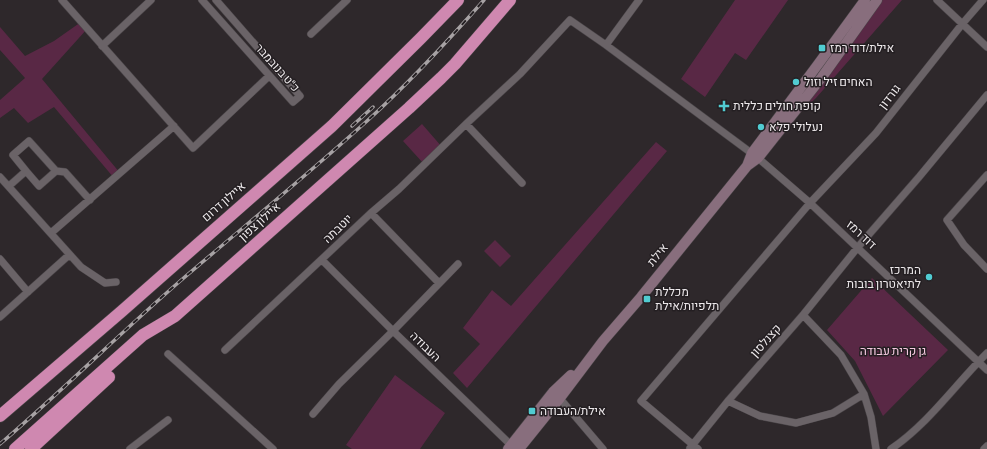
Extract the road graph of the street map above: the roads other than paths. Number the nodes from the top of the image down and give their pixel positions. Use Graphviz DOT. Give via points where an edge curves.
graph roads {
  1 [pos="62,0"];
  2 [pos="150,0"];
  3 [pos="202,0"];
  4 [pos="216,0"];
  5 [pos="347,0"];
  6 [pos="458,0"];
  7 [pos="510,0"];
  8 [pos="517,0"];
  9 [pos="639,0"];
  10 [pos="865,0"];
  11 [pos="877,0"];
  12 [pos="937,0"];
  13 [pos="983,0"];
  14 [pos="963,23"];
  15 [pos="487,28"];
  16 [pos="311,34"];
  17 [pos="606,45"];
  18 [pos="102,46"];
  19 [pos="987,47"];
  20 [pos="269,76"];
  21 [pos="987,95"];
  22 [pos="466,124"];
  23 [pos="174,126"];
  24 [pos="755,155"];
  25 [pos="26,171"];
  26 [pos="56,171"];
  27 [pos="987,175"];
  28 [pos="0,177"];
  29 [pos="522,183"];
  30 [pos="9,186"];
  31 [pos="90,200"];
  32 [pos="810,203"];
  33 [pos="371,213"];
  34 [pos="51,233"];
  35 [pos="858,247"];
  36 [pos="70,255"];
  37 [pos="0,259"];
  38 [pos="322,260"];
  39 [pos="458,264"];
  40 [pos="987,269"];
  41 [pos="116,282"];
  42 [pos="439,283"];
  43 [pos="28,292"];
  44 [pos="803,315"];
  45 [pos="175,316"];
  46 [pos="0,317"];
  47 [pos="392,331"];
  48 [pos="225,350"];
  49 [pos="168,354"];
  50 [pos="987,354"];
  51 [pos="69,356"];
  52 [pos="978,362"];
  53 [pos="987,370"];
  54 [pos="864,394"];
  55 [pos="557,395"];
  56 [pos="728,401"];
  57 [pos="0,410"];
  58 [pos="313,414"];
  59 [pos="0,416"];
  60 [pos="168,420"];
  61 [pos="987,446"];
  62 [pos="513,448"];
  63 [pos="693,448"];
  64 [pos="15,449"];
  65 [pos="31,449"];
  66 [pos="130,449"];
  67 [pos="273,449"];
  68 [pos="602,449"];
  69 [pos="876,449"];
  70 [pos="891,449"];
  71 [pos="984,449"];
  1 -- 18 [label="street"];
  2 -- 18 [label="street"];
  3 -- 20 [label="street, כ\"ט בנובמבר"];
  4 -- 20 [label="street, כ\"ט בנובמבר" via="300,96 293,102"];
  5 -- 16 [label="street"];
  6 -- 51 [label="highway, איילון דרום" via="332,126"];
  7 -- 15 [label="highway, איילון צפון"];
  8 -- 15 [label="highway"];
  9 -- 17 [label="street"];
  10 -- 24 [label="street, אילת"];
  11 -- 24 [label="street, אילת" via="822,77"];
  12 -- 14 [label="street"];
  13 -- 14 [label="street, גורדון"];
  14 -- 19 [label="street"];
  14 -- 32 [label="street, גורדון" via="876,133"];
  15 -- 45 [label="highway, איילון צפון" via="456,64 409,108"];
  17 -- 22 [label="street, יוטבתה" via="570,20 520,74"];
  17 -- 24 [label="street, דוד רמז"];
  18 -- 23 [label="street"];
  20 -- 23 [label="street" via="193,148"];
  21 -- 35 [label="street, קצנלסון"];
  22 -- 29 [label="street"];
  22 -- 33 [label="street, יוטבתה"];
  23 -- 31 [label="street"];
  24 -- 32 [label="street, דוד רמז"];
  24 -- 55 [label="street, אילת" via="641,298"];
  25 -- 26 [label="street" via="40,186"];
  25 -- 26 [label="street" via="13,155 30,141"];
  25 -- 30 [label="street"];
  26 -- 31 [label="street" via="65,172"];
  27 -- 40 [label="street" via="947,220 964,245"];
  28 -- 30 [label="street"];
  30 -- 34 [label="street"];
  31 -- 34 [label="street"];
  32 -- 35 [label="street, דוד רמז"];
  32 -- 63 [label="street, גורדון" via="641,401"];
  33 -- 38 [label="street, יוטבתה"];
  33 -- 42 [label="street"];
  34 -- 36 [label="street"];
  35 -- 44 [label="street, קצנלסון"];
  35 -- 52 [label="street, דוד רמז"];
  36 -- 41 [label="street" via="96,278 105,283"];
  36 -- 43 [label="street"];
  37 -- 43 [label="street"];
  38 -- 47 [label="street, העבודה"];
  38 -- 48 [label="street, יוטבתה"];
  39 -- 42 [label="street"];
  42 -- 47 [label="street"];
  43 -- 46 [label="street"];
  44 -- 54 [label="street" via="841,355"];
  44 -- 56 [label="street, קצנלסון"];
  45 -- 64 [label="highway, איילון צפון" via="143,335"];
  45 -- 65 [label="highway"];
  47 -- 58 [label="street"];
  47 -- 62 [label="street, העבודה"];
  49 -- 67 [label="street"];
  50 -- 52 [label="street"];
  51 -- 57 [label="highway"];
  51 -- 59 [label="highway, איילון דרום"];
  52 -- 53 [label="street, דוד רמז"];
  52 -- 70 [label="street" via="925,419"];
  54 -- 56 [label="street" via="833,413 796,423 760,416"];
  54 -- 69 [label="street"];
  55 -- 62 [label="street, אילת"];
  55 -- 68 [label="street"];
  56 -- 63 [label="street, קצנלסון"];
  60 -- 66 [label="street"];
  61 -- 71 [label="street"];
}
